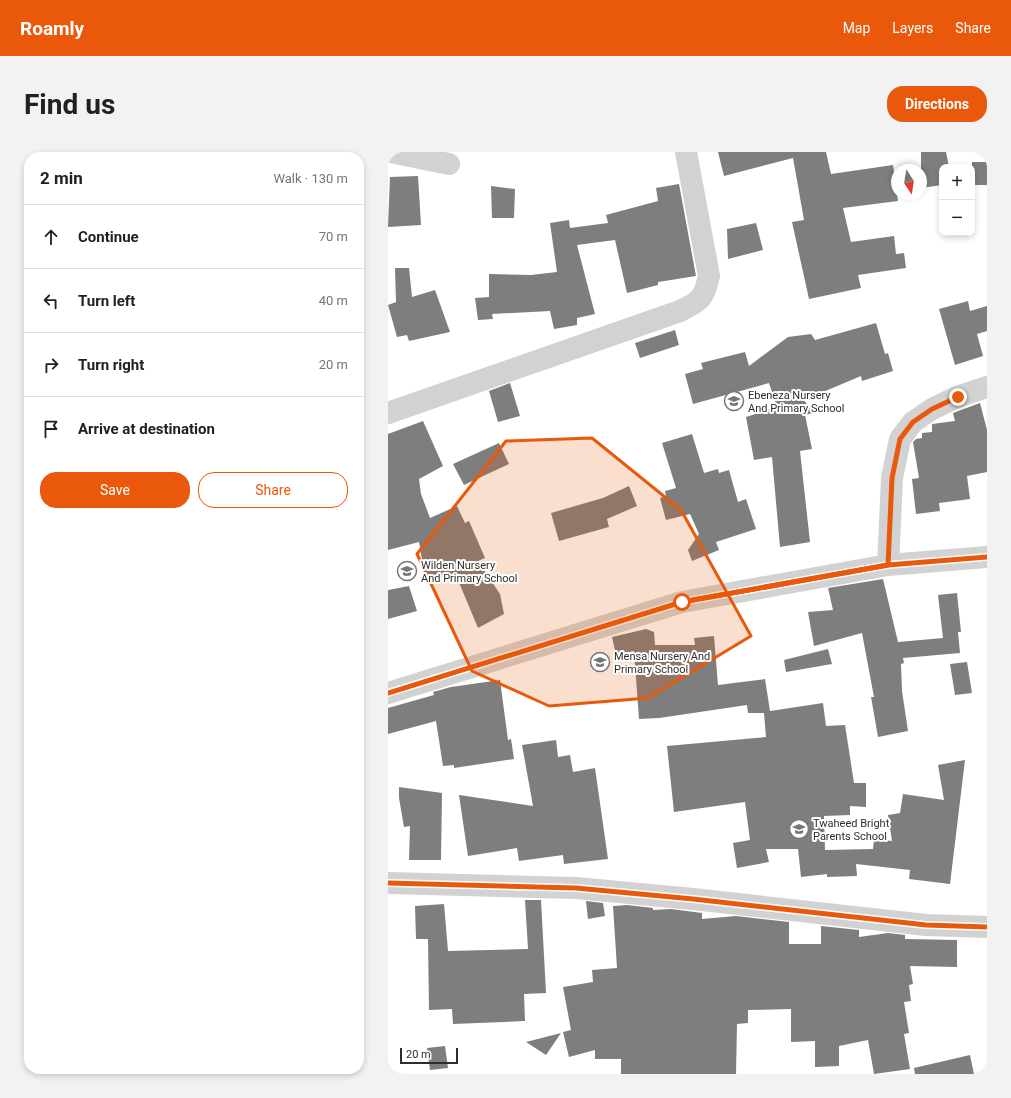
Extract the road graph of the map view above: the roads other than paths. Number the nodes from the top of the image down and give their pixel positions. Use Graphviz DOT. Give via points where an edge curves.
graph roads {
  1 [pos="390,152"];
  2 [pos="686,152"];
  3 [pos="449,164"];
  4 [pos="987,387"];
  5 [pos="388,413"];
  6 [pos="987,556"];
  7 [pos="888,565"];
  8 [pos="388,693"];
  9 [pos="388,883"];
  10 [pos="987,927"];
  1 -- 3 [label="street"];
  2 -- 5 [label="street" via="709,276 704,294 694,304"];
  4 -- 7 [label="street" via="932,409 913,422 900,439 892,478"];
  6 -- 7 [label="street"];
  7 -- 8 [label="street" via="682,602"];
  9 -- 10 [label="street" via="576,888 926,925"];
}
